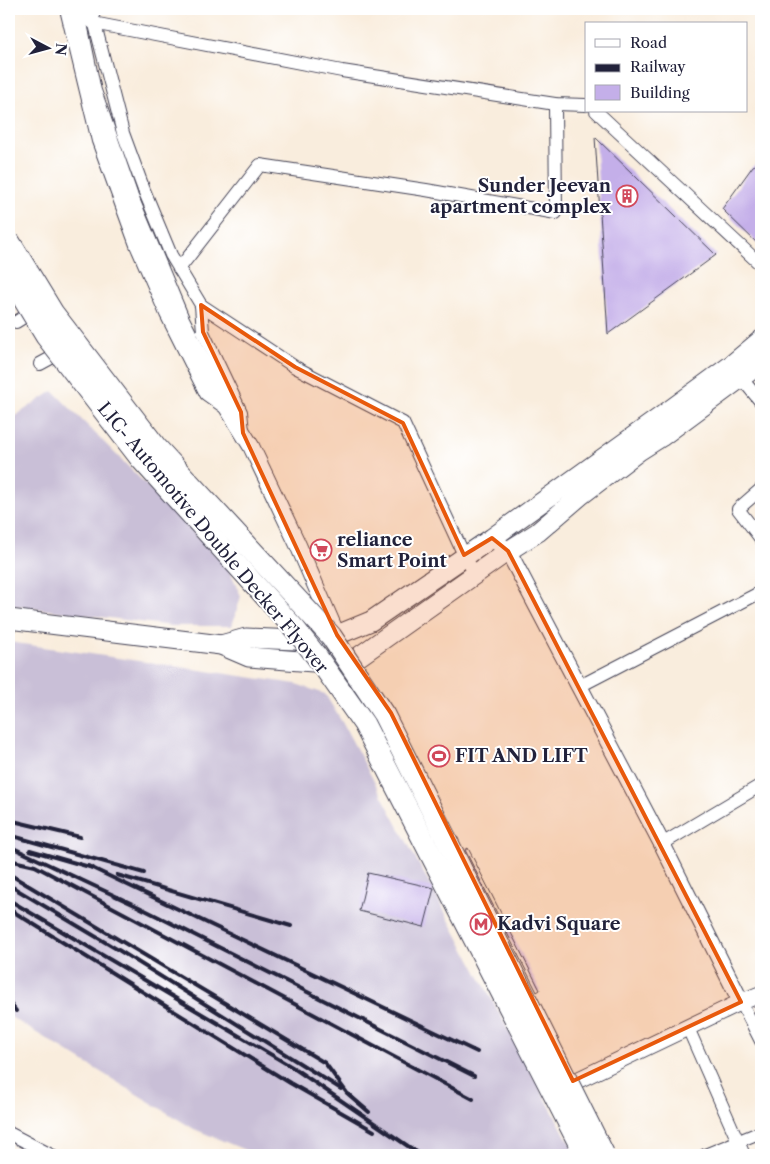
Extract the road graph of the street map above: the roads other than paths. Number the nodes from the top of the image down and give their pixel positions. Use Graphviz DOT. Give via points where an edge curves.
graph roads {
  1 [pos="66,9"];
  2 [pos="77,9"];
  3 [pos="91,9"];
  4 [pos="94,23"];
  5 [pos="555,104"];
  6 [pos="585,105"];
  7 [pos="597,112"];
  8 [pos="9,231"];
  9 [pos="9,241"];
  10 [pos="761,265"];
  11 [pos="179,268"];
  12 [pos="9,275"];
  13 [pos="9,292"];
  14 [pos="201,305"];
  15 [pos="761,340"];
  16 [pos="761,363"];
  17 [pos="736,372"];
  18 [pos="761,402"];
  19 [pos="228,409"];
  20 [pos="243,433"];
  21 [pos="761,489"];
  22 [pos="492,538"];
  23 [pos="761,538"];
  24 [pos="508,551"];
  25 [pos="464,555"];
  26 [pos="475,574"];
  27 [pos="761,592"];
  28 [pos="9,619"];
  29 [pos="337,635"];
  30 [pos="296,640"];
  31 [pos="221,646"];
  32 [pos="354,660"];
  33 [pos="313,662"];
  34 [pos="580,686"];
  35 [pos="761,785"];
  36 [pos="662,844"];
  37 [pos="761,994"];
  38 [pos="741,1002"];
  39 [pos="688,1028"];
  40 [pos="761,1041"];
  41 [pos="573,1082"];
  42 [pos="546,1096"];
  43 [pos="761,1132"];
  44 [pos="9,1134"];
  45 [pos="738,1141"];
  46 [pos="51,1155"];
  47 [pos="578,1155"];
  48 [pos="585,1155"];
  49 [pos="604,1155"];
  50 [pos="610,1155"];
  51 [pos="705,1155"];
  52 [pos="744,1155"];
  1 -- 19 [label="street" via="98,141 136,245 206,394"];
  2 -- 4 [label="street"];
  2 -- 19 [label="street" via="93,91 130,197 181,319"];
  3 -- 4 [label="street"];
  4 -- 5 [label="street" via="342,72"];
  4 -- 11 [label="street" via="123,133"];
  5 -- 6 [label="street"];
  5 -- 11 [label="street" via="556,213 260,165"];
  7 -- 10 [label="street"];
  8 -- 29 [label="main road" via="56,308 161,444"];
  9 -- 49 [label="main road, LIC- Automotive Double Decker Flyover, bridge" via="53,313 156,447 331,636 384,715"];
  11 -- 14 [label="street"];
  12 -- 48 [label="main road, LIC- Automotive Double Decker Flyover, bridge" via="46,336 141,459 295,629 364,724"];
  13 -- 30 [label="main road" via="20,319 45,361"];
  14 -- 20 [label="street" via="203,332 241,412"];
  14 -- 25 [label="street" via="295,367 403,423"];
  15 -- 17 [label="main road"];
  16 -- 17 [label="main road"];
  17 -- 18 [label="street"];
  17 -- 22 [label="main road"];
  17 -- 24 [label="main road" via="538,532"];
  19 -- 20 [label="street"];
  20 -- 29 [label="street"];
  21 -- 23 [label="street" via="738,509"];
  22 -- 24 [label="street"];
  22 -- 25 [label="main road"];
  24 -- 26 [label="main road"];
  24 -- 34 [label="street"];
  25 -- 26 [label="street"];
  25 -- 29 [label="main road" via="371,620"];
  26 -- 32 [label="main road"];
  27 -- 34 [label="street"];
  28 -- 31 [label="main road"];
  29 -- 30 [label="main road"];
  29 -- 32 [label="main road"];
  30 -- 31 [label="main road" via="246,638"];
  30 -- 33 [label="main road"];
  31 -- 33 [label="main road" via="250,657"];
  32 -- 33 [label="main road"];
  32 -- 41 [label="main road" via="390,713"];
  33 -- 42 [label="main road" via="360,728"];
  34 -- 36 [label="street"];
  35 -- 36 [label="street"];
  36 -- 38 [label="street"];
  37 -- 38 [label="street"];
  38 -- 39 [label="street"];
  38 -- 40 [label="street"];
  39 -- 41 [label="street"];
  39 -- 45 [label="street"];
  41 -- 42 [label="street"];
  41 -- 50 [label="main road"];
  42 -- 47 [label="main road"];
  43 -- 45 [label="street"];
  44 -- 46 [label="street"];
  45 -- 51 [label="street"];
  45 -- 52 [label="street"];
}
